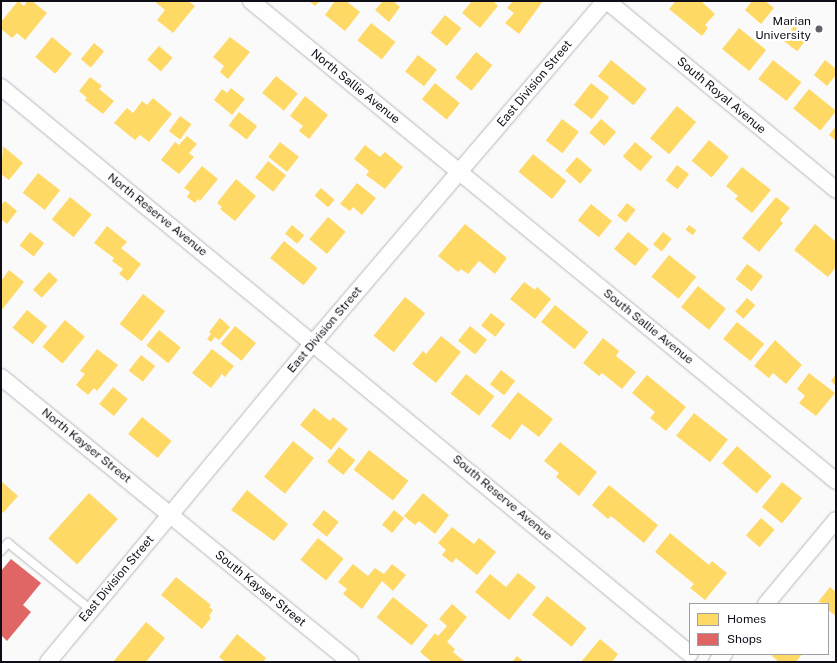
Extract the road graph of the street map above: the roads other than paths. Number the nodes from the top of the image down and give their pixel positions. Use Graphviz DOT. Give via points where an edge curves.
graph roads {
  1 [pos="251,1"];
  2 [pos="606,1"];
  3 [pos="1,87"];
  4 [pos="460,173"];
  5 [pos="836,190"];
  6 [pos="314,343"];
  7 [pos="1,377"];
  8 [pos="836,481"];
  9 [pos="170,515"];
  10 [pos="836,520"];
  11 [pos="1,551"];
  12 [pos="767,603"];
  13 [pos="91,610"];
  14 [pos="689,653"];
  15 [pos="691,655"];
  16 [pos="48,662"];
  17 [pos="350,662"];
  18 [pos="700,662"];
  1 -- 4 [label="street, North Sallie Avenue"];
  2 -- 4 [label="street, East Division Street"];
  2 -- 5 [label="street, South Royal Avenue"];
  3 -- 6 [label="street, North Reserve Avenue"];
  4 -- 6 [label="street, East Division Street"];
  4 -- 8 [label="street, South Sallie Avenue"];
  6 -- 9 [label="street, East Division Street"];
  6 -- 14 [label="street, South Reserve Avenue"];
  7 -- 9 [label="street, North Kayser Street"];
  9 -- 13 [label="street, East Division Street"];
  9 -- 17 [label="street, South Kayser Street"];
  10 -- 12 [label="street"];
  11 -- 13 [label="lane" via="8,543"];
  13 -- 16 [label="street, East Division Street"];
  15 -- 18 [label="street, South Reserve Avenue"];
}
